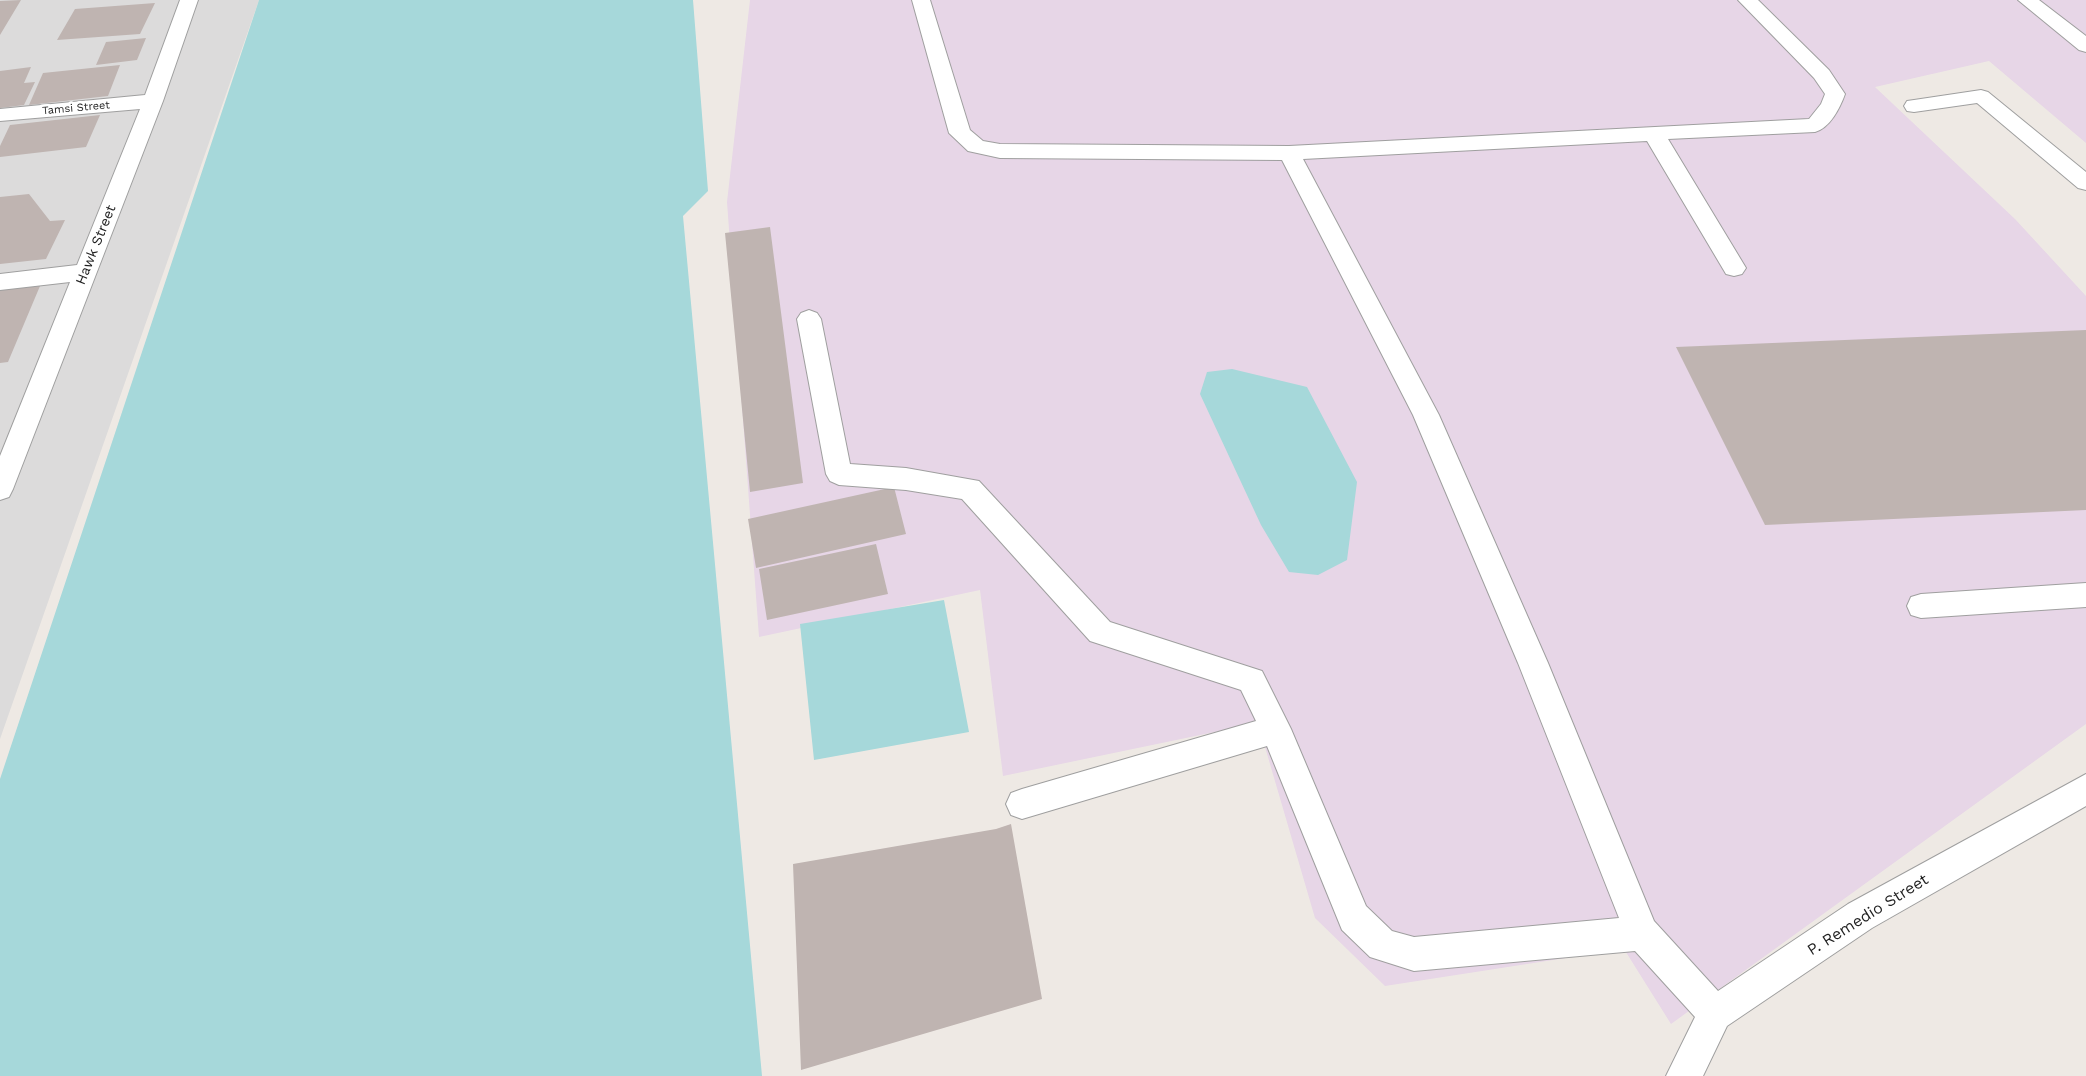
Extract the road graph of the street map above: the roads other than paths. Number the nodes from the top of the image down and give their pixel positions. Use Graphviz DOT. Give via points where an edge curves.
graph roads {
  1 [pos="189,0"];
  2 [pos="922,0"];
  3 [pos="1747,0"];
  4 [pos="2027,0"];
  5 [pos="2086,46"];
  6 [pos="153,101"];
  7 [pos="1914,106"];
  8 [pos="0,114"];
  9 [pos="1654,134"];
  10 [pos="1289,153"];
  11 [pos="2086,183"];
  12 [pos="1734,268"];
  13 [pos="86,272"];
  14 [pos="0,282"];
  15 [pos="809,319"];
  16 [pos="1,483"];
  17 [pos="2086,595"];
  18 [pos="1921,606"];
  19 [pos="1276,729"];
  20 [pos="2086,789"];
  21 [pos="1022,804"];
  22 [pos="1642,933"];
  23 [pos="1715,1014"];
  24 [pos="1684,1076"];
  1 -- 6 [label="street, Hawk Street"];
  2 -- 10 [label="street" via="960,133 976,146 1000,151"];
  3 -- 9 [label="street" via="1822,74 1835,94 1831,105 1815,125"];
  4 -- 5 [label="street"];
  6 -- 8 [label="street, Tamsi Street"];
  6 -- 13 [label="street, Hawk Street"];
  7 -- 11 [label="street" via="1981,96"];
  9 -- 10 [label="street"];
  9 -- 12 [label="street"];
  10 -- 22 [label="street" via="1426,415"];
  13 -- 14 [label="street"];
  13 -- 16 [label="street, Hawk Street"];
  15 -- 19 [label="street" via="839,474 970,489 1100,632 1251,680"];
  17 -- 18 [label="street"];
  19 -- 21 [label="street"];
  19 -- 22 [label="street" via="1354,918 1382,945 1414,954"];
  20 -- 23 [label="street, P. Remedio Street" via="1860,916"];
  22 -- 23 [label="street"];
  23 -- 24 [label="street, P. Remedio Street"];
}
